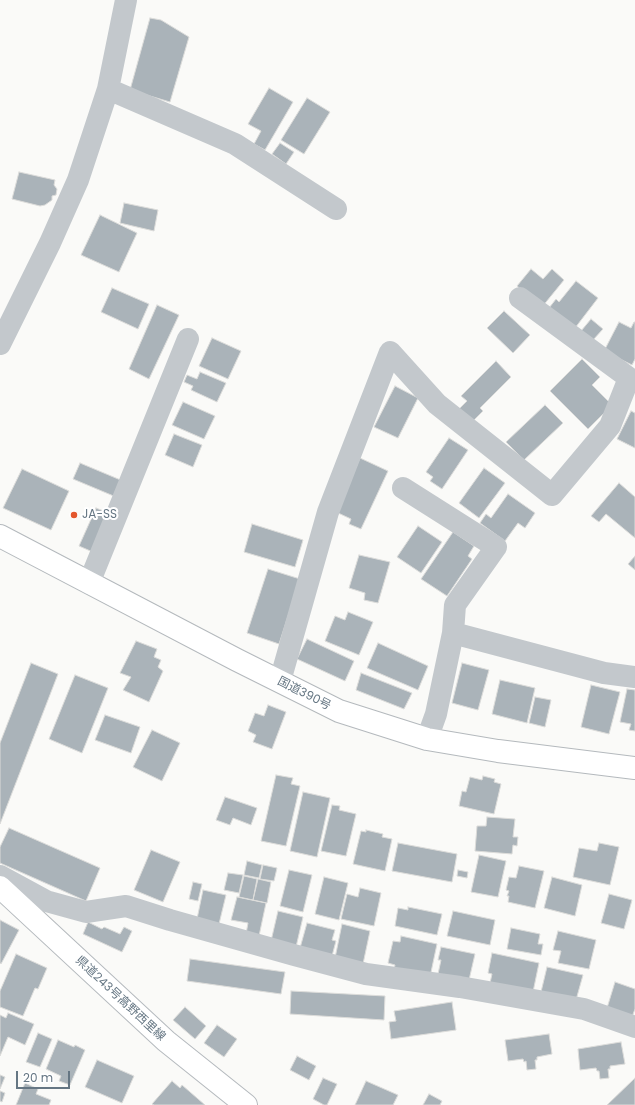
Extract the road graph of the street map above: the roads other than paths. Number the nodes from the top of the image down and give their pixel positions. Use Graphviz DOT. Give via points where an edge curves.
graph roads {
  1 [pos="126,0"];
  2 [pos="108,89"];
  3 [pos="336,209"];
  4 [pos="520,298"];
  5 [pos="188,339"];
  6 [pos="0,344"];
  7 [pos="403,488"];
  8 [pos="0,536"];
  9 [pos="89,583"];
  10 [pos="454,633"];
  11 [pos="635,677"];
  12 [pos="280,681"];
  13 [pos="427,739"];
  14 [pos="635,768"];
  15 [pos="0,876"];
  16 [pos="0,886"];
  17 [pos="635,1027"];
  18 [pos="246,1105"];
  1 -- 2 [label="street"];
  2 -- 3 [label="street" via="235,144"];
  2 -- 6 [label="street" via="78,180"];
  4 -- 12 [label="street" via="629,378 610,426 552,495 437,404 390,352 328,512"];
  5 -- 9 [label="street"];
  7 -- 10 [label="street" via="496,547 455,605"];
  8 -- 9 [label="main road, 国道390号"];
  9 -- 12 [label="main road, 国道390号"];
  10 -- 11 [label="street" via="604,673"];
  10 -- 13 [label="street" via="436,714"];
  12 -- 13 [label="main road, 国道390号" via="339,711"];
  13 -- 14 [label="main road, 国道390号" via="498,751"];
  15 -- 17 [label="street" via="46,901 86,912 126,906 366,974 460,987 584,1009"];
  16 -- 18 [label="main road, 県道243号高野西里線" via="166,1041"];
}
